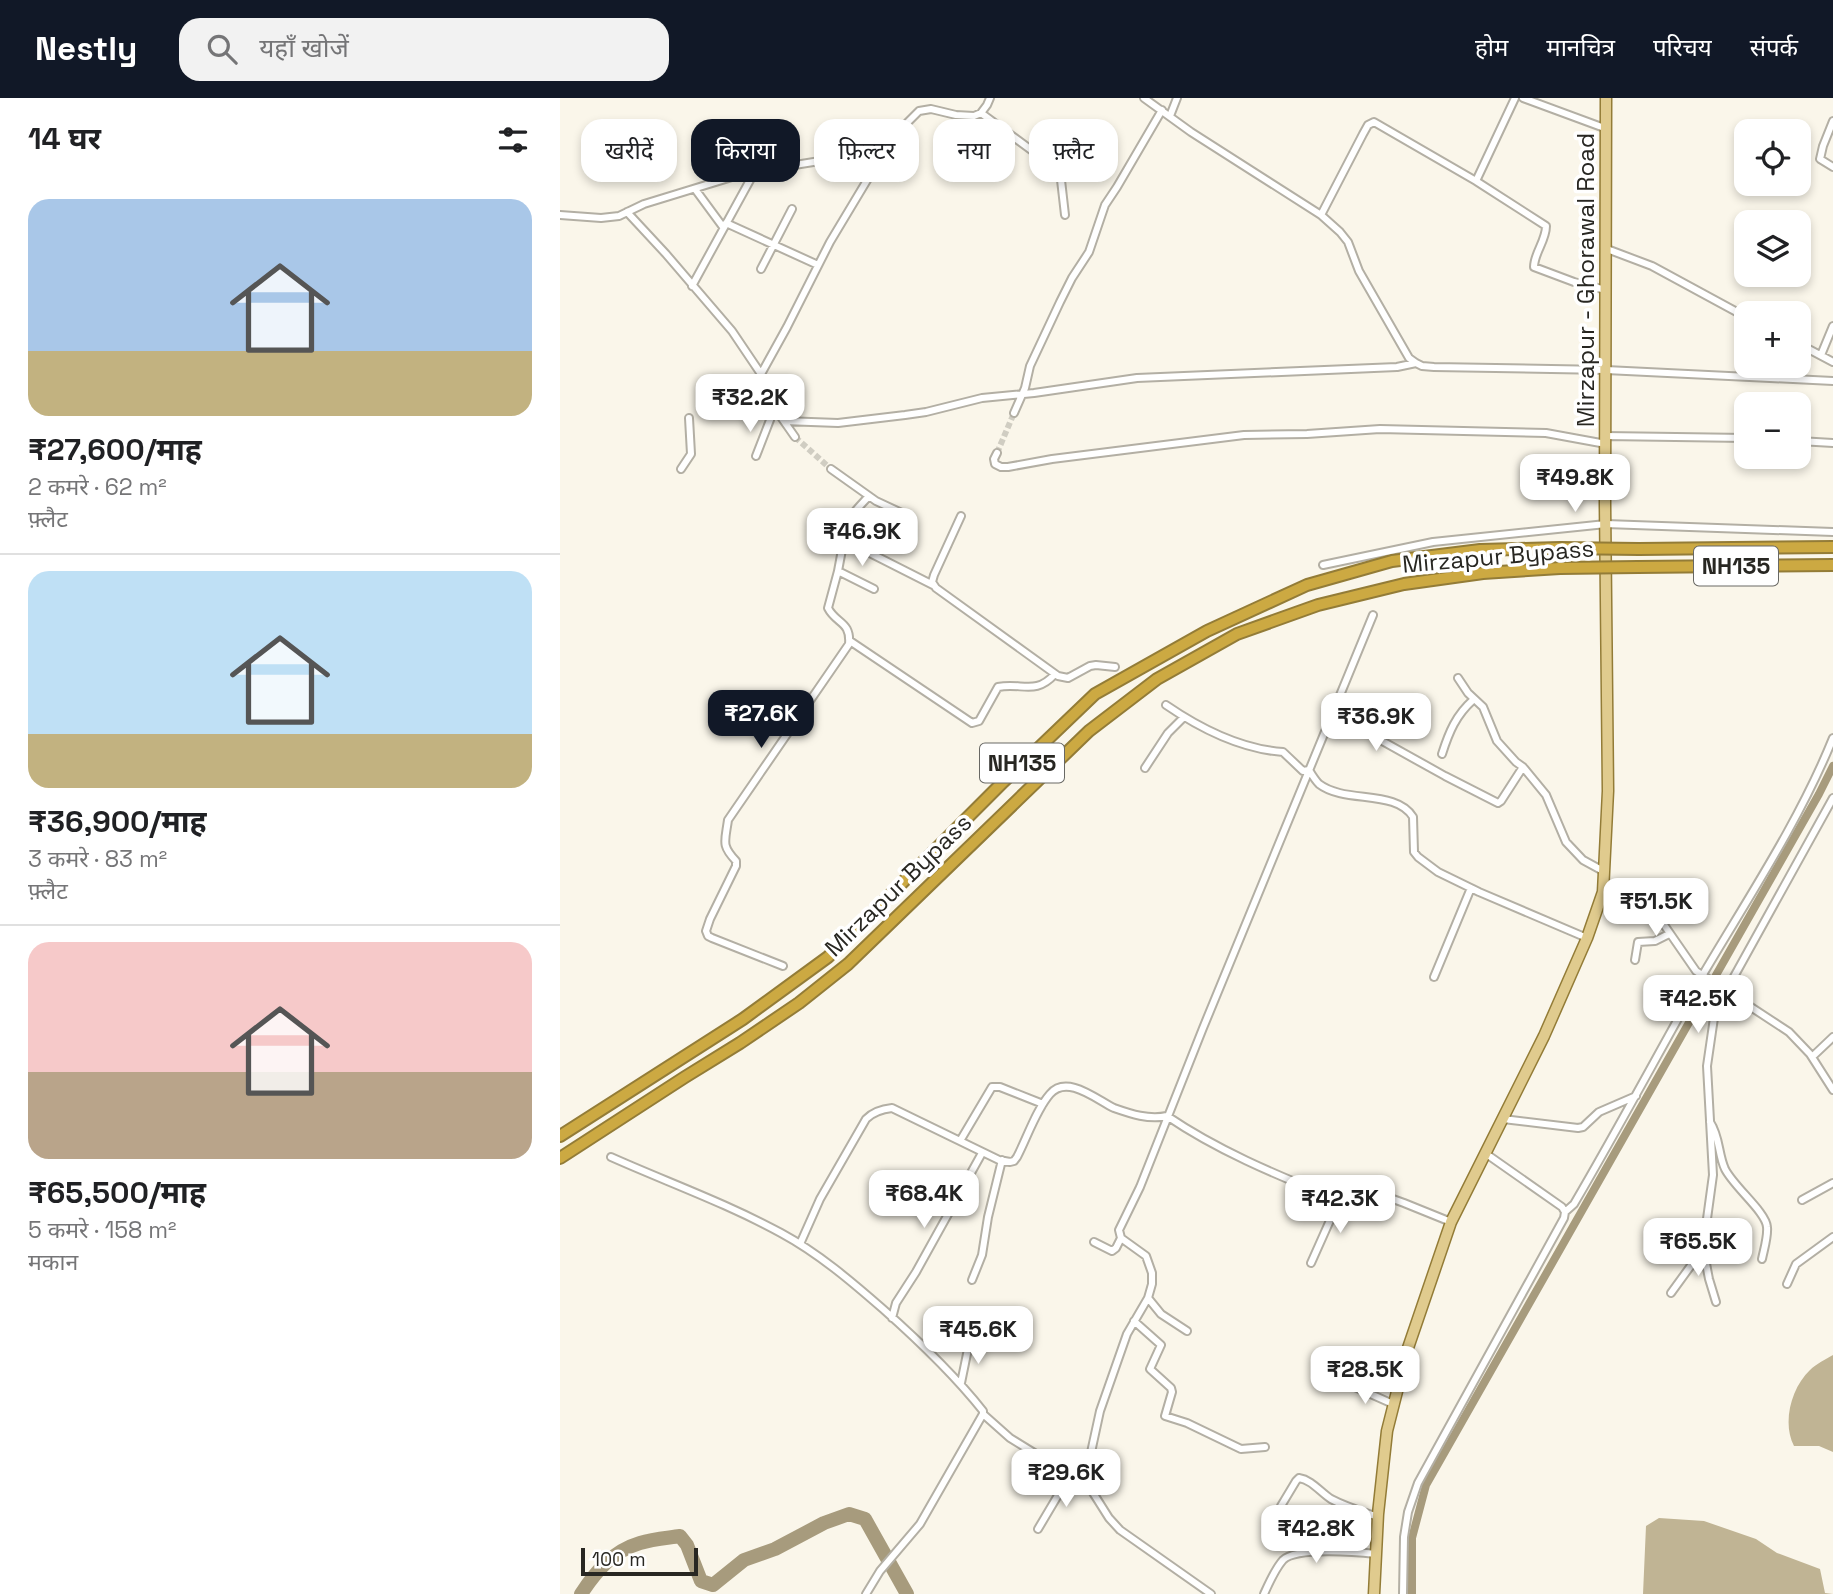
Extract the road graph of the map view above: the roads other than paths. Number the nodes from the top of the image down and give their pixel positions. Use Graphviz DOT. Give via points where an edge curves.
graph roads {
  1 [pos="990,98"];
  2 [pos="1144,98"];
  3 [pos="1177,98"];
  4 [pos="1515,98"];
  5 [pos="1523,98"];
  6 [pos="1606,98"];
  7 [pos="1162,110"];
  8 [pos="981,113"];
  9 [pos="1170,116"];
  10 [pos="911,119"];
  11 [pos="1833,122"];
  12 [pos="1607,129"];
  13 [pos="1833,167"];
  14 [pos="1476,181"];
  15 [pos="718,182"];
  16 [pos="749,182"];
  17 [pos="866,182"];
  18 [pos="695,189"];
  19 [pos="792,209"];
  20 [pos="627,212"];
  21 [pos="560,215"];
  22 [pos="1065,215"];
  23 [pos="1321,215"];
  24 [pos="725,225"];
  25 [pos="772,244"];
  26 [pos="1607,249"];
  27 [pos="818,265"];
  28 [pos="761,269"];
  29 [pos="692,286"];
  30 [pos="1606,290"];
  31 [pos="1734,310"];
  32 [pos="1833,326"];
  33 [pos="1811,350"];
  34 [pos="1821,355"];
  35 [pos="1833,362"];
  36 [pos="1416,363"];
  37 [pos="1606,370"];
  38 [pos="761,374"];
  39 [pos="1833,381"];
  40 [pos="1021,394"];
  41 [pos="1014,412"];
  42 [pos="689,418"];
  43 [pos="769,420"];
  44 [pos="784,421"];
  45 [pos="795,437"];
  46 [pos="1734,438"];
  47 [pos="1606,440"];
  48 [pos="1811,442"];
  49 [pos="1833,443"];
  50 [pos="997,453"];
  51 [pos="756,456"];
  52 [pos="681,469"];
  53 [pos="831,469"];
  54 [pos="869,496"];
  55 [pos="961,516"];
  56 [pos="1606,524"];
  57 [pos="1833,532"];
  58 [pos="844,544"];
  59 [pos="906,547"];
  60 [pos="1833,547"];
  61 [pos="1322,565"];
  62 [pos="1833,565"];
  63 [pos="838,571"];
  64 [pos="933,585"];
  65 [pos="874,589"];
  66 [pos="1373,615"];
  67 [pos="850,641"];
  68 [pos="1115,667"];
  69 [pos="1055,674"];
  70 [pos="1458,678"];
  71 [pos="1474,700"];
  72 [pos="1166,705"];
  73 [pos="1332,713"];
  74 [pos="1184,717"];
  75 [pos="1833,738"];
  76 [pos="1442,754"];
  77 [pos="1523,767"];
  78 [pos="1145,768"];
  79 [pos="1309,770"];
  80 [pos="1833,798"];
  81 [pos="1605,872"];
  82 [pos="1471,888"];
  83 [pos="1603,892"];
  84 [pos="1669,934"];
  85 [pos="1587,938"];
  86 [pos="1635,960"];
  87 [pos="783,966"];
  88 [pos="1434,977"];
  89 [pos="1705,978"];
  90 [pos="1725,991"];
  91 [pos="1833,1037"];
  92 [pos="1812,1057"];
  93 [pos="1833,1090"];
  94 [pos="1636,1096"];
  95 [pos="1043,1104"];
  96 [pos="1167,1116"];
  97 [pos="1503,1119"];
  98 [pos="1709,1121"];
  99 [pos="560,1136"];
  100 [pos="960,1141"];
  101 [pos="982,1153"];
  102 [pos="1485,1153"];
  103 [pos="611,1157"];
  104 [pos="560,1158"];
  105 [pos="1002,1160"];
  106 [pos="1833,1183"];
  107 [pos="1340,1198"];
  108 [pos="1802,1200"];
  109 [pos="1565,1212"];
  110 [pos="1451,1222"];
  111 [pos="1833,1237"];
  112 [pos="1122,1238"];
  113 [pos="1094,1242"];
  114 [pos="800,1244"];
  115 [pos="1703,1248"];
  116 [pos="1762,1259"];
  117 [pos="1311,1263"];
  118 [pos="972,1280"];
  119 [pos="1787,1284"];
  120 [pos="1671,1293"];
  121 [pos="1147,1298"];
  122 [pos="1716,1302"];
  123 [pos="892,1318"];
  124 [pos="1134,1321"];
  125 [pos="1187,1331"];
  126 [pos="969,1344"];
  127 [pos="961,1384"];
  128 [pos="1348,1384"];
  129 [pos="1393,1404"];
  130 [pos="983,1414"];
  131 [pos="1265,1447"];
  132 [pos="1070,1475"];
  133 [pos="1085,1480"];
  134 [pos="1281,1506"];
  135 [pos="1378,1517"];
  136 [pos="1038,1529"];
  137 [pos="1376,1554"];
  138 [pos="866,1594"];
  139 [pos="1211,1594"];
  140 [pos="1264,1594"];
  141 [pos="1374,1594"];
  142 [pos="1403,1594"];
  1 -- 8 [label="street"];
  2 -- 7 [label="street"];
  3 -- 9 [label="street"];
  4 -- 14 [label="street"];
  5 -- 12 [label="street"];
  6 -- 12 [label="main road, Mirzapur - Ghorawal Road"];
  7 -- 9 [label="street"];
  7 -- 40 [label="street" via="1105,205 1089,252 1060,302"];
  8 -- 10 [label="street" via="956,115 924,109"];
  8 -- 22 [label="street" via="1053,166 1061,180"];
  9 -- 23 [label="street"];
  11 -- 13 [label="street" via="1820,159"];
  12 -- 26 [label="main road, Mirzapur - Ghorawal Road"];
  14 -- 23 [label="street" via="1374,122 1368,125"];
  14 -- 30 [label="street" via="1546,226 1534,267"];
  15 -- 18 [label="street"];
  16 -- 24 [label="street"];
  17 -- 27 [label="street"];
  18 -- 20 [label="street"];
  18 -- 24 [label="street"];
  19 -- 25 [label="street"];
  20 -- 21 [label="street" via="601,218"];
  20 -- 29 [label="street"];
  23 -- 36 [label="street" via="1348,242 1359,271"];
  24 -- 25 [label="street"];
  24 -- 29 [label="street"];
  25 -- 27 [label="street"];
  25 -- 28 [label="street"];
  26 -- 30 [label="main road, Mirzapur - Ghorawal Road"];
  26 -- 31 [label="street" via="1653,266"];
  27 -- 38 [label="street"];
  29 -- 38 [label="street" via="732,331"];
  30 -- 37 [label="main road, Mirzapur - Ghorawal Road"];
  32 -- 34 [label="street"];
  33 -- 34 [label="street"];
  34 -- 35 [label="street"];
  36 -- 37 [label="street"];
  36 -- 40 [label="street" via="1137,378"];
  37 -- 39 [label="street"];
  37 -- 47 [label="main road, Mirzapur - Ghorawal Road"];
  38 -- 44 [label="street"];
  40 -- 41 [label="street"];
  40 -- 44 [label="street" via="838,423"];
  42 -- 52 [label="street" via="691,454"];
  43 -- 51 [label="street"];
  44 -- 45 [label="street"];
  46 -- 47 [label="street"];
  47 -- 50 [label="street" via="1546,433 1380,429 1244,435 1001,467 995,464"];
  47 -- 56 [label="main road, Mirzapur - Ghorawal Road"];
  48 -- 49 [label="street"];
  53 -- 54 [label="street"];
  54 -- 58 [label="street" via="843,529"];
  54 -- 59 [label="street" via="906,515"];
  55 -- 64 [label="street"];
  56 -- 57 [label="street"];
  56 -- 61 [label="street" via="1433,542"];
  56 -- 81 [label="main road, Mirzapur - Ghorawal Road"];
  58 -- 63 [label="street"];
  58 -- 64 [label="street"];
  60 -- 99 [label="highway, Mirzapur Bypass / NH135, bridge" via="1480,550 1392,561 1307,585 1207,631 1095,694 828,957 743,1019"];
  62 -- 104 [label="highway, Mirzapur Bypass / NH135, bridge" via="1483,573 1404,584 1318,605 1237,634 1157,679 1089,731 848,964 799,1003"];
  63 -- 65 [label="street"];
  63 -- 67 [label="street" via="828,608 846,626"];
  64 -- 69 [label="street"];
  66 -- 73 [label="street"];
  67 -- 69 [label="street" via="972,723 979,721 998,687 1038,687"];
  67 -- 87 [label="street" via="727,820 724,845 736,866 706,934"];
  68 -- 69 [label="street" via="1090,666 1068,678"];
  70 -- 71 [label="street"];
  71 -- 76 [label="street" via="1451,728"];
  71 -- 77 [label="street" via="1483,707 1497,741"];
  72 -- 74 [label="street"];
  73 -- 77 [label="street" via="1499,803"];
  73 -- 79 [label="street"];
  74 -- 78 [label="street"];
  74 -- 79 [label="street" via="1237,742 1283,752 1303,771"];
  75 -- 89 [label="street" via="1814,783"];
  77 -- 81 [label="street" via="1546,795 1566,842 1583,860"];
  79 -- 82 [label="street" via="1317,783 1333,792 1402,806 1412,817 1418,857"];
  79 -- 96 [label="street"];
  80 -- 90 [label="street"];
  81 -- 83 [label="main road, Mirzapur - Ghorawal Road"];
  82 -- 85 [label="street"];
  82 -- 88 [label="street"];
  83 -- 84 [label="street" via="1660,919"];
  83 -- 85 [label="main road, Mirzapur - Ghorawal Road"];
  84 -- 86 [label="street" via="1656,941 1638,942"];
  84 -- 89 [label="street"];
  85 -- 97 [label="main road, Mirzapur - Ghorawal Road"];
  89 -- 90 [label="street"];
  89 -- 94 [label="street"];
  90 -- 92 [label="street" via="1789,1032"];
  90 -- 98 [label="street" via="1715,1011 1707,1066"];
  91 -- 92 [label="street"];
  92 -- 93 [label="street"];
  94 -- 97 [label="street" via="1599,1112 1578,1128"];
  94 -- 109 [label="street"];
  95 -- 96 [label="street" via="1062,1087 1080,1090 1129,1113 1155,1119"];
  95 -- 100 [label="street" via="992,1087"];
  95 -- 105 [label="street" via="1017,1157 1010,1162"];
  96 -- 107 [label="street" via="1250,1162"];
  96 -- 112 [label="street" via="1119,1230"];
  97 -- 102 [label="main road, Mirzapur - Ghorawal Road"];
  98 -- 115 [label="street" via="1713,1175"];
  98 -- 116 [label="street" via="1718,1136 1726,1172 1767,1223"];
  100 -- 101 [label="street"];
  100 -- 114 [label="street" via="892,1108 871,1114 820,1199"];
  101 -- 105 [label="street"];
  101 -- 123 [label="street" via="896,1303"];
  102 -- 109 [label="street"];
  102 -- 110 [label="main road, Mirzapur - Ghorawal Road"];
  103 -- 114 [label="street" via="722,1204"];
  105 -- 118 [label="street" via="982,1255"];
  106 -- 108 [label="street"];
  107 -- 110 [label="street" via="1348,1187 1357,1186"];
  107 -- 117 [label="street"];
  109 -- 142 [label="street" via="1418,1483 1404,1537"];
  110 -- 129 [label="main road, Mirzapur - Ghorawal Road"];
  111 -- 119 [label="street" via="1796,1264"];
  112 -- 113 [label="street" via="1112,1251"];
  112 -- 121 [label="street" via="1149,1261 1152,1284"];
  114 -- 123 [label="street"];
  115 -- 120 [label="street"];
  115 -- 122 [label="street"];
  121 -- 124 [label="street"];
  121 -- 125 [label="street"];
  123 -- 127 [label="street"];
  124 -- 131 [label="street" via="1161,1345 1150,1369 1171,1388 1166,1416 1241,1448"];
  124 -- 133 [label="street" via="1100,1411"];
  126 -- 127 [label="street"];
  127 -- 130 [label="street"];
  128 -- 129 [label="street"];
  129 -- 135 [label="main road, Mirzapur - Ghorawal Road"];
  130 -- 132 [label="street" via="1010,1438"];
  130 -- 138 [label="street" via="920,1524"];
  132 -- 133 [label="street"];
  132 -- 136 [label="street"];
  133 -- 139 [label="street" via="1120,1530"];
  134 -- 135 [label="street" via="1296,1481 1303,1478 1330,1498"];
  135 -- 137 [label="main road, Mirzapur - Ghorawal Road"];
  137 -- 140 [label="street" via="1343,1550 1288,1556"];
  137 -- 141 [label="main road, Mirzapur - Ghorawal Road"];
}
